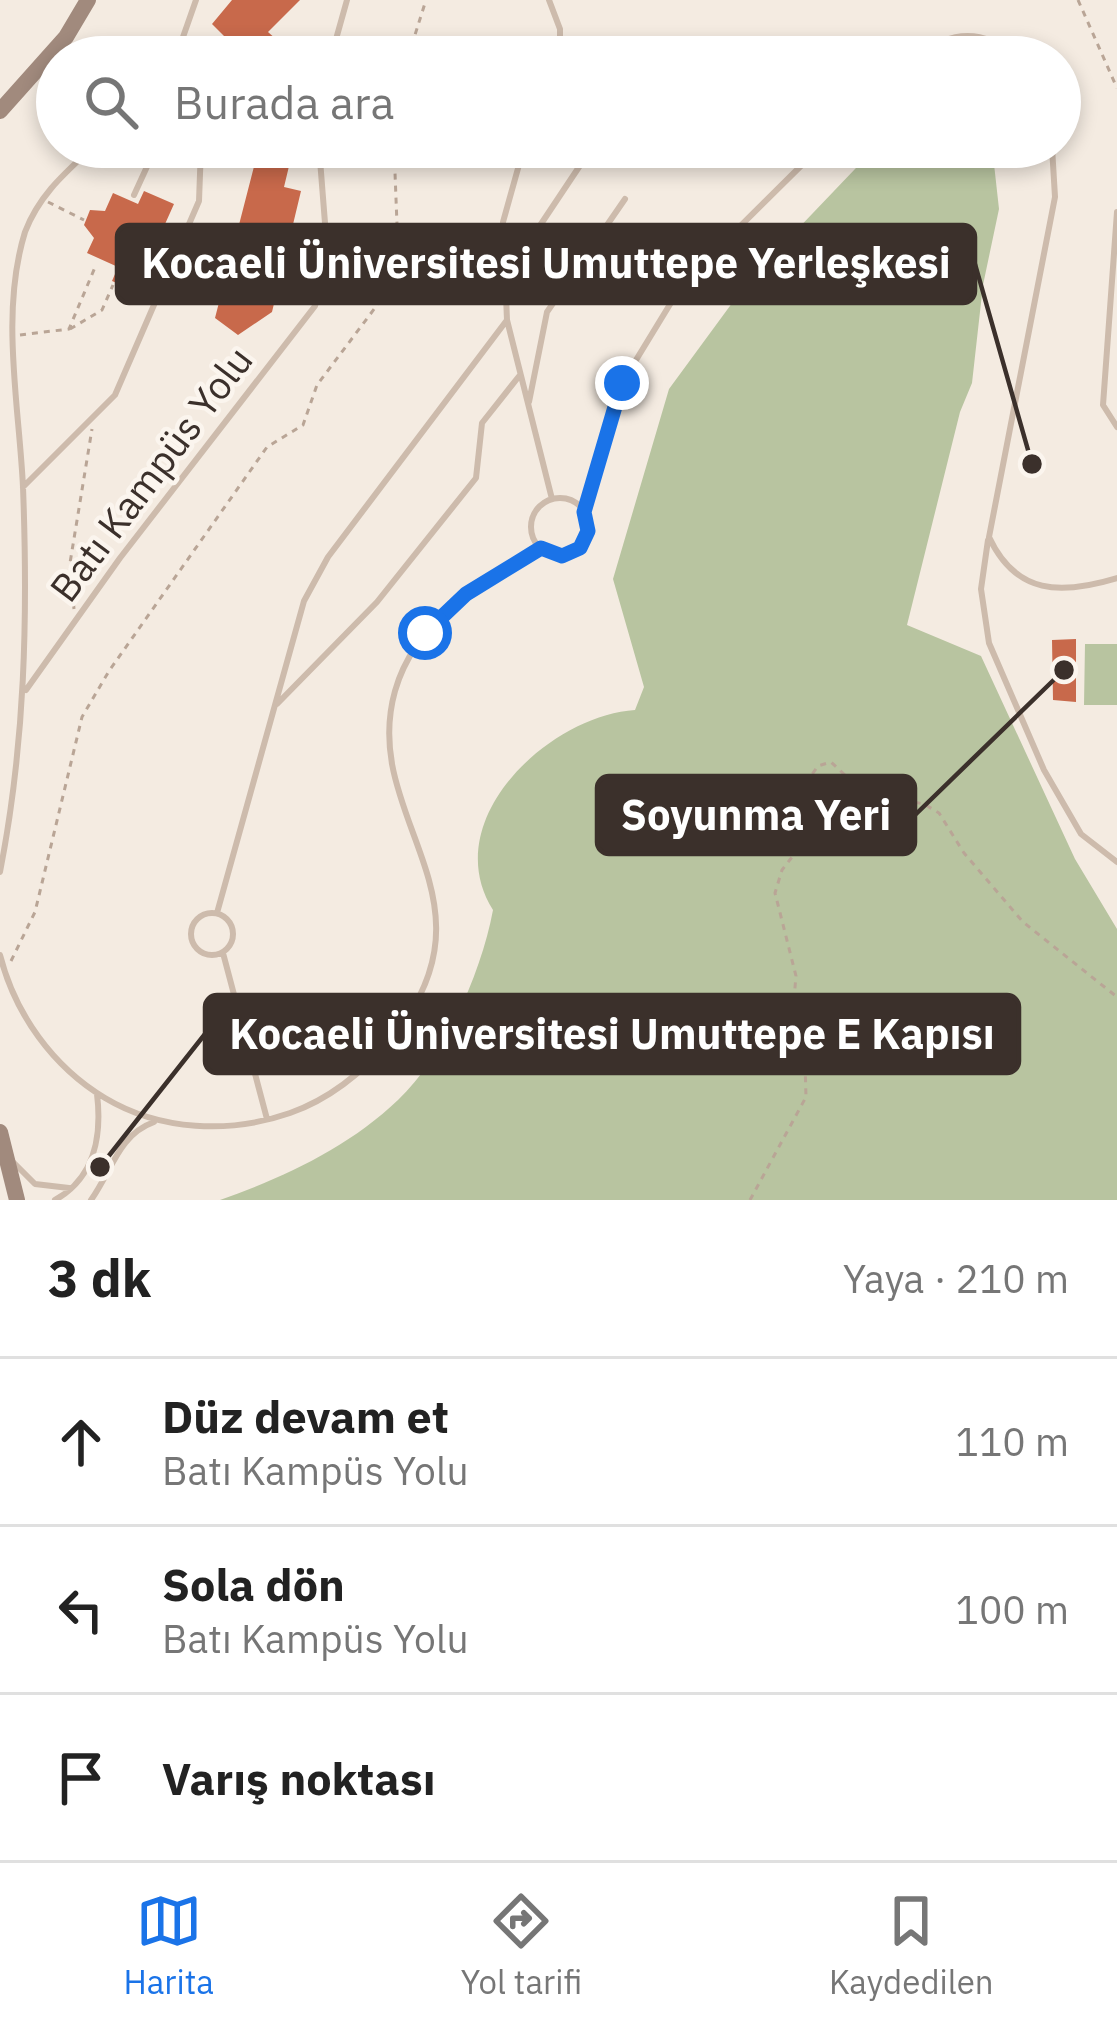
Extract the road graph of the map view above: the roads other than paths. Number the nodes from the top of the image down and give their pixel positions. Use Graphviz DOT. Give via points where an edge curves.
graph roads {
  1 [pos="88,0"];
  2 [pos="196,0"];
  3 [pos="346,0"];
  4 [pos="549,0"];
  5 [pos="67,36"];
  6 [pos="183,36"];
  7 [pos="337,36"];
  8 [pos="560,36"];
  9 [pos="36,71"];
  10 [pos="0,111"];
  11 [pos="72,168"];
  12 [pos="146,168"];
  13 [pos="200,168"];
  14 [pos="321,168"];
  15 [pos="518,168"];
  16 [pos="577,168"];
  17 [pos="799,168"];
  18 [pos="1053,168"];
  19 [pos="134,195"];
  20 [pos="626,199"];
  21 [pos="1117,212"];
  22 [pos="505,301"];
  23 [pos="507,320"];
  24 [pos="520,374"];
  25 [pos="528,406"];
  26 [pos="1117,428"];
  27 [pos="22,487"];
  28 [pos="552,500"];
  29 [pos="584,512"];
  30 [pos="989,537"];
  31 [pos="541,548"];
  32 [pos="1117,578"];
  33 [pos="24,693"];
  34 [pos="274,706"];
  35 [pos="1117,862"];
  36 [pos="0,872"];
  37 [pos="217,914"];
  38 [pos="223,953"];
  39 [pos="0,955"];
  40 [pos="98,1094"];
  41 [pos="268,1119"];
  42 [pos="159,1120"];
  43 [pos="0,1132"];
  44 [pos="6,1151"];
  45 [pos="72,1187"];
  46 [pos="17,1200"];
  47 [pos="56,1200"];
  48 [pos="91,1200"];
  1 -- 5 [label="street"];
  2 -- 6 [label="lane"];
  3 -- 7 [label="lane"];
  4 -- 8 [label="lane"];
  9 -- 10 [label="street"];
  11 -- 27 [label="lane, Batı Kampüs Yolu" via="41,198 24,234 10,305"];
  12 -- 19 [label="lane"];
  13 -- 27 [label="lane" via="199,201 115,395"];
  14 -- 33 [label="lane, Batı Kampüs Yolu" via="328,261 315,306"];
  15 -- 22 [label="lane" via="503,222"];
  16 -- 22 [label="lane" via="531,239"];
  17 -- 29 [label="lane" via="683,283 622,383"];
  18 -- 30 [label="lane" via="1055,197"];
  20 -- 25 [label="lane" via="547,312"];
  21 -- 26 [label="lane" via="1103,405"];
  22 -- 23 [label="lane"];
  23 -- 24 [label="lane"];
  23 -- 34 [label="lane" via="314,580"];
  24 -- 25 [label="lane"];
  24 -- 34 [label="lane" via="482,423 476,478 377,602"];
  25 -- 28 [label="lane"];
  27 -- 33 [label="lane, Batı Kampüs Yolu"];
  28 -- 29 [label="lane" via="571,500"];
  28 -- 31 [label="lane" via="532,518"];
  29 -- 31 [label="lane" via="588,531 580,548 562,556"];
  30 -- 32 [label="lane" via="1014,574 1034,586 1080,590"];
  30 -- 35 [label="lane" via="981,589 989,643 1081,834"];
  31 -- 41 [label="lane" via="442,613 396,687 389,746 435,890 424,988 350,1080"];
  33 -- 36 [label="lane, Batı Kampüs Yolu" via="20,771"];
  34 -- 37 [label="lane"];
  37 -- 38 [label="lane" via="233,934"];
  37 -- 38 [label="lane" via="197,919 190,938 203,954"];
  38 -- 41 [label="lane"];
  39 -- 40 [label="lane" via="30,1027"];
  40 -- 42 [label="lane"];
  40 -- 45 [label="lane" via="97,1145"];
  41 -- 42 [label="lane" via="209,1127"];
  42 -- 48 [label="lane" via="122,1144"];
  43 -- 44 [label="street"];
  44 -- 45 [label="lane" via="35,1184"];
  44 -- 46 [label="street"];
  45 -- 47 [label="lane"];
}
